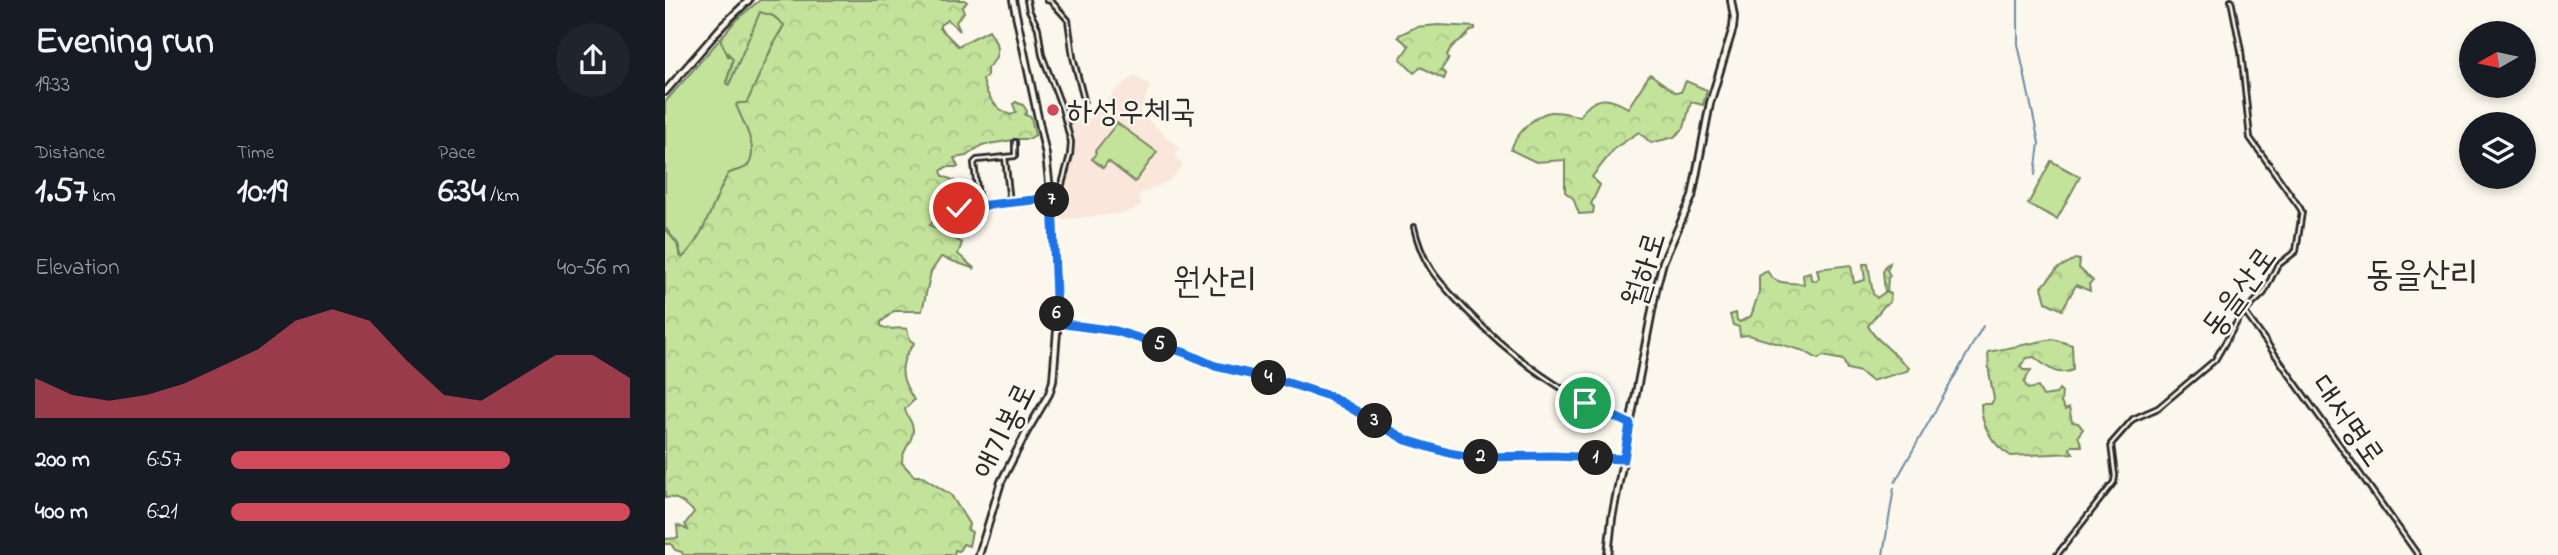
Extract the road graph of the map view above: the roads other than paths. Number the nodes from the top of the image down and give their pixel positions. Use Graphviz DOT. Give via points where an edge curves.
graph roads {
  1 [pos="749,0"];
  2 [pos="1013,0"];
  3 [pos="1027,0"];
  4 [pos="1049,0"];
  5 [pos="1731,0"];
  6 [pos="2231,0"];
  7 [pos="665,92"];
  8 [pos="1084,100"];
  9 [pos="1015,142"];
  10 [pos="1005,157"];
  11 [pos="1052,198"];
  12 [pos="1010,203"];
  13 [pos="979,206"];
  14 [pos="959,208"];
  15 [pos="1053,217"];
  16 [pos="1414,227"];
  17 [pos="2244,311"];
  18 [pos="1057,323"];
  19 [pos="1630,424"];
  20 [pos="1624,459"];
  21 [pos="979,555"];
  22 [pos="1608,555"];
  23 [pos="2057,555"];
  24 [pos="2418,555"];
  1 -- 7 [label="street"];
  2 -- 11 [label="street, 애기봉로"];
  3 -- 15 [label="street" via="1071,142"];
  4 -- 8 [label="street" via="1068,20"];
  5 -- 19 [label="street, 월하로" via="1734,18 1729,43 1710,103 1692,197 1660,273"];
  6 -- 17 [label="street, 동을산로" via="2250,138 2302,212 2294,253 2277,266 2264,293"];
  9 -- 10 [label="street" via="1016,154"];
  10 -- 12 [label="street"];
  10 -- 13 [label="street" via="974,163"];
  11 -- 12 [label="street"];
  11 -- 15 [label="street, 애기봉로"];
  12 -- 13 [label="street"];
  13 -- 14 [label="street"];
  15 -- 18 [label="street, 애기봉로"];
  16 -- 19 [label="street" via="1422,256 1436,280 1498,343 1569,394"];
  17 -- 23 [label="street, 동을산로" via="2209,367 2158,408 2133,419 2111,444 2114,482"];
  17 -- 24 [label="street, 대서명로"];
  18 -- 20 [label="street" via="1116,331 1215,366 1318,392 1406,440 1439,450 1471,457"];
  18 -- 21 [label="street, 애기봉로" via="1049,394 1001,482"];
  19 -- 20 [label="street, 월하로"];
  20 -- 22 [label="street, 월하로"];
}
